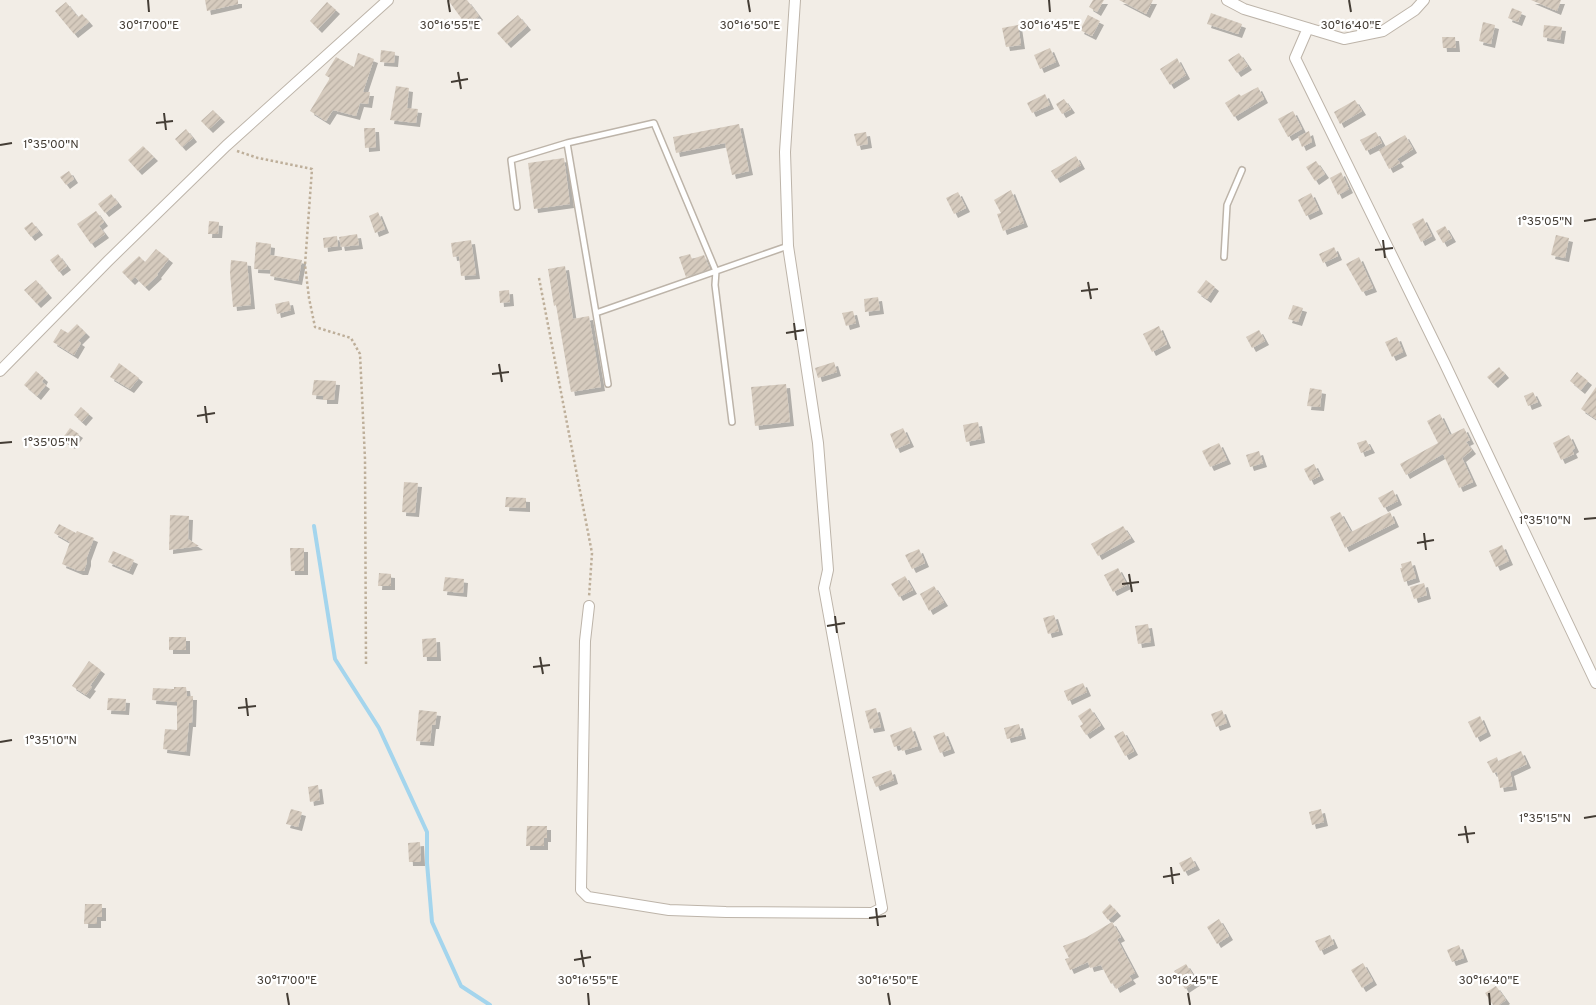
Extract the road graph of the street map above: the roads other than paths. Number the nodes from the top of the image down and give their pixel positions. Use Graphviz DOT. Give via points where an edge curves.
graph roads {
  1 [pos="388,0"];
  2 [pos="795,0"];
  3 [pos="1227,0"];
  4 [pos="1424,0"];
  5 [pos="1308,28"];
  6 [pos="567,143"];
  7 [pos="1242,170"];
  8 [pos="517,206"];
  9 [pos="788,246"];
  10 [pos="1224,257"];
  11 [pos="716,271"];
  12 [pos="596,313"];
  13 [pos="0,371"];
  14 [pos="608,384"];
  15 [pos="732,422"];
  16 [pos="589,606"];
  17 [pos="1596,683"];
  1 -- 13 [label="street" via="226,146"];
  2 -- 9 [label="street" via="785,152"];
  3 -- 5 [label="street" via="1244,9"];
  4 -- 5 [label="street" via="1383,32 1344,39"];
  5 -- 17 [label="street" via="1294,58 1444,362"];
  6 -- 8 [label="lane" via="511,160"];
  6 -- 11 [label="lane" via="654,123"];
  6 -- 12 [label="lane"];
  7 -- 10 [label="lane" via="1226,205"];
  9 -- 11 [label="lane"];
  9 -- 16 [label="street" via="818,443 828,570 824,588 882,908 872,913 669,910 588,897 581,890 585,640"];
  11 -- 12 [label="lane"];
  11 -- 15 [label="lane"];
  12 -- 14 [label="lane"];
}
